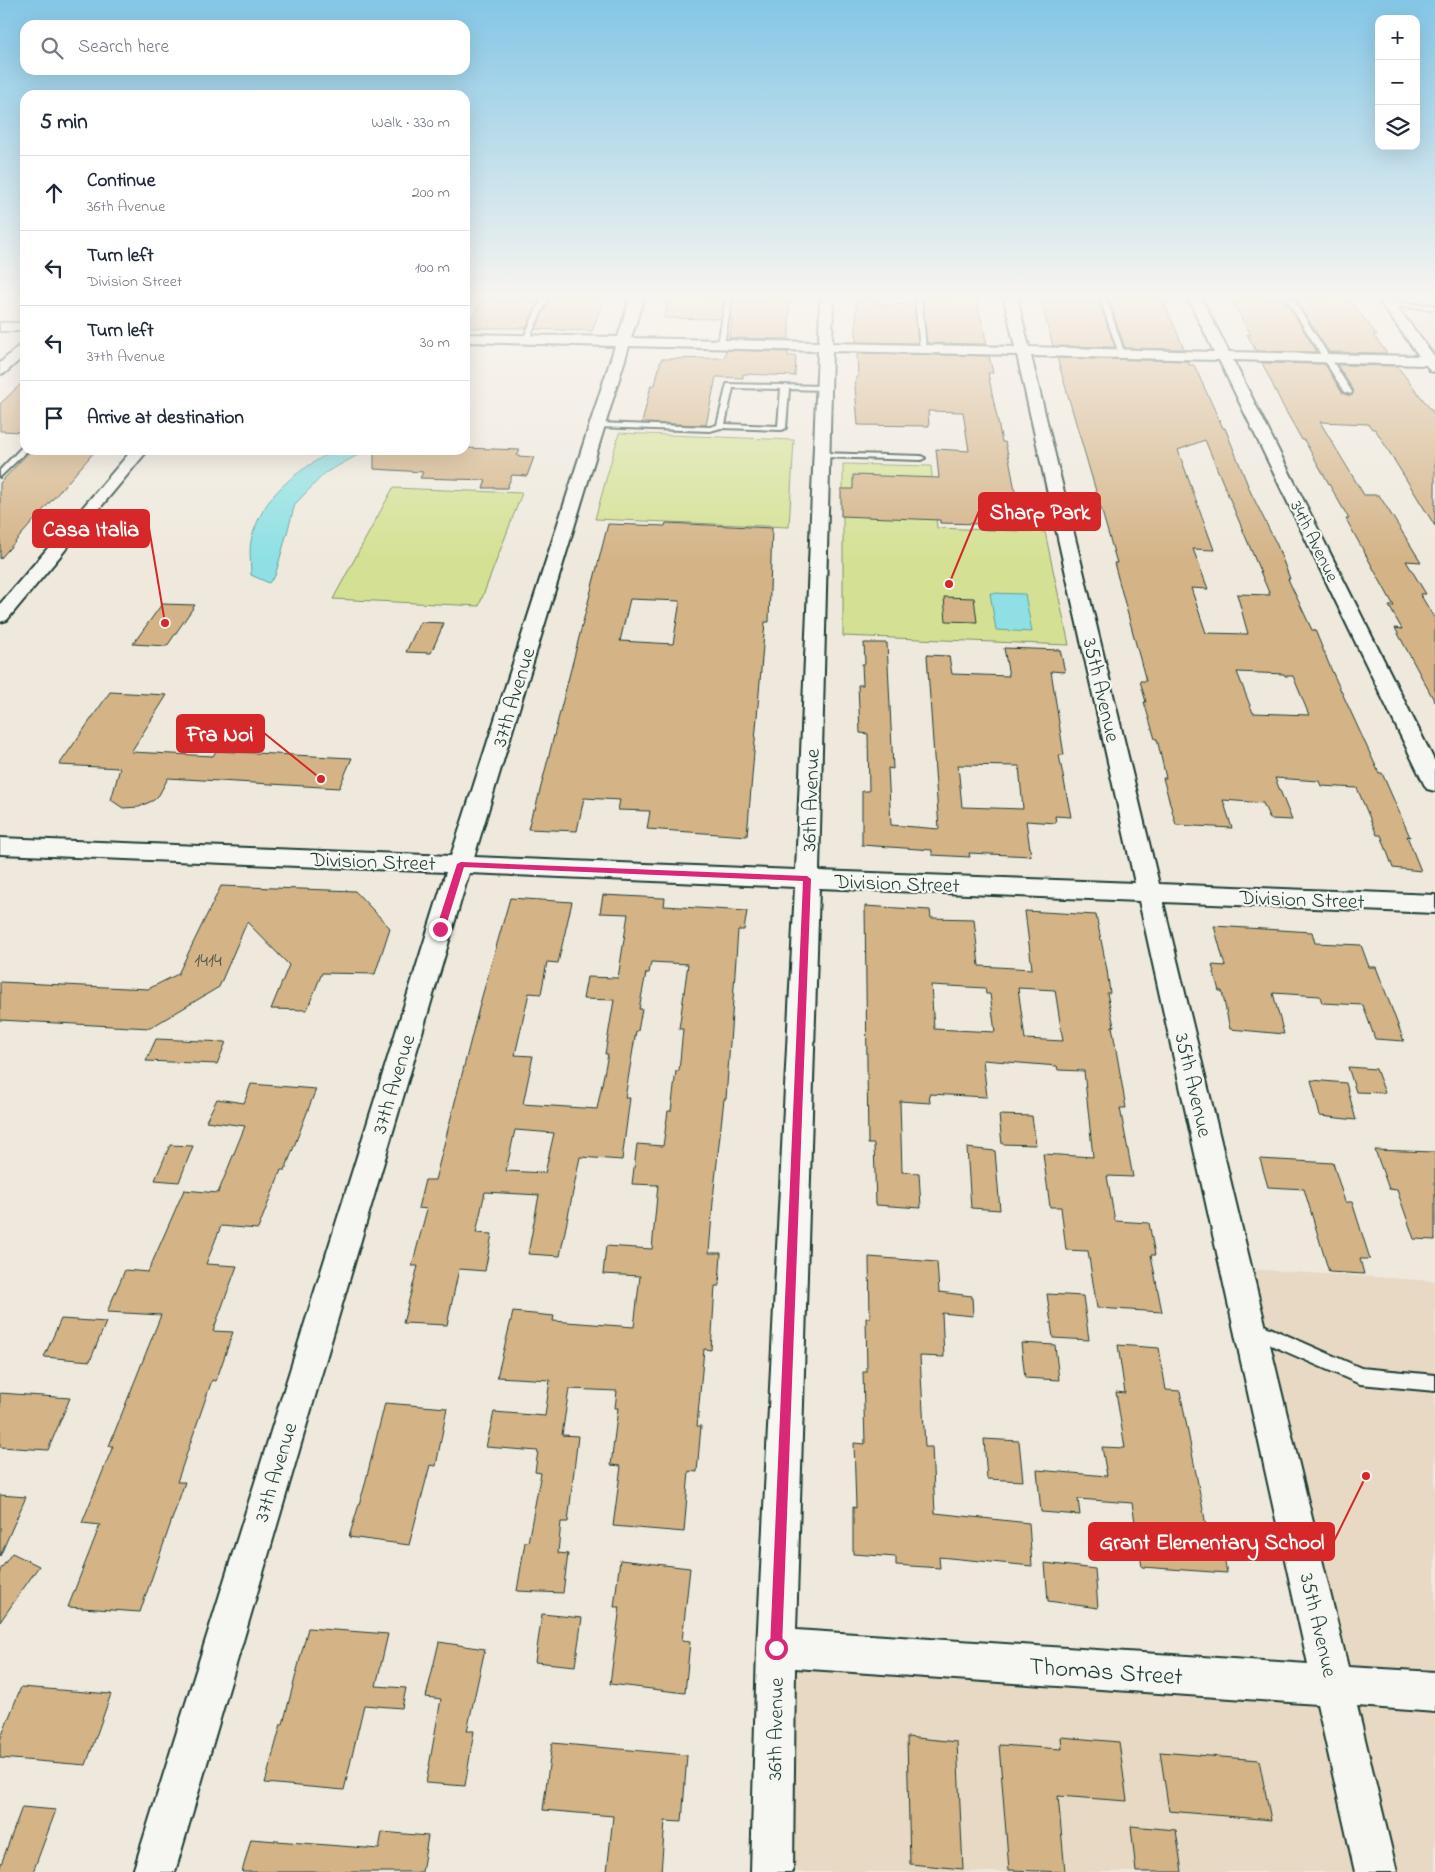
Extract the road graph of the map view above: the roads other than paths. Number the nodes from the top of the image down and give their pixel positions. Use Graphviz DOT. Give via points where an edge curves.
graph roads {
  1 [pos="609,385"];
  2 [pos="1032,385"];
  3 [pos="1238,385"];
  4 [pos="1344,385"];
  5 [pos="785,387"];
  6 [pos="824,388"];
  7 [pos="1348,392"];
  8 [pos="597,425"];
  9 [pos="721,426"];
  10 [pos="20,454"];
  11 [pos="136,455"];
  12 [pos="822,455"];
  13 [pos="920,458"];
  14 [pos="0,475"];
  15 [pos="0,616"];
  16 [pos="1435,784"];
  17 [pos="0,846"];
  18 [pos="461,864"];
  19 [pos="807,879"];
  20 [pos="1149,893"];
  21 [pos="1435,904"];
  22 [pos="1250,1327"];
  23 [pos="1435,1383"];
  24 [pos="776,1648"];
  25 [pos="1333,1684"];
  26 [pos="1435,1692"];
  27 [pos="154,1872"];
  28 [pos="772,1872"];
  29 [pos="1376,1872"];
  1 -- 8 [label="street, 37th Avenue"];
  2 -- 20 [label="street, 35th Avenue"];
  3 -- 16 [label="street, 34th Avenue"];
  4 -- 7 [label="lane"];
  5 -- 6 [label="lane"];
  5 -- 9 [label="lane" via="730,386"];
  5 -- 9 [label="lane" via="782,428"];
  6 -- 12 [label="street, 36th Avenue"];
  8 -- 9 [label="lane" via="710,429"];
  8 -- 18 [label="street, 37th Avenue"];
  10 -- 14 [label="lane"];
  11 -- 15 [label="street"];
  12 -- 13 [label="lane"];
  12 -- 19 [label="street, 36th Avenue"];
  17 -- 18 [label="street, Division Street"];
  18 -- 19 [label="street, Division Street"];
  18 -- 27 [label="street, 37th Avenue"];
  19 -- 20 [label="street, Division Street"];
  19 -- 24 [label="street, 36th Avenue"];
  20 -- 21 [label="street, Division Street"];
  20 -- 22 [label="street, 35th Avenue"];
  22 -- 23 [label="lane" via="1360,1376"];
  22 -- 25 [label="street, 35th Avenue"];
  24 -- 25 [label="street, Thomas Street"];
  24 -- 28 [label="street, 36th Avenue"];
  25 -- 26 [label="street, Thomas Street"];
  25 -- 29 [label="street, 35th Avenue"];
}
